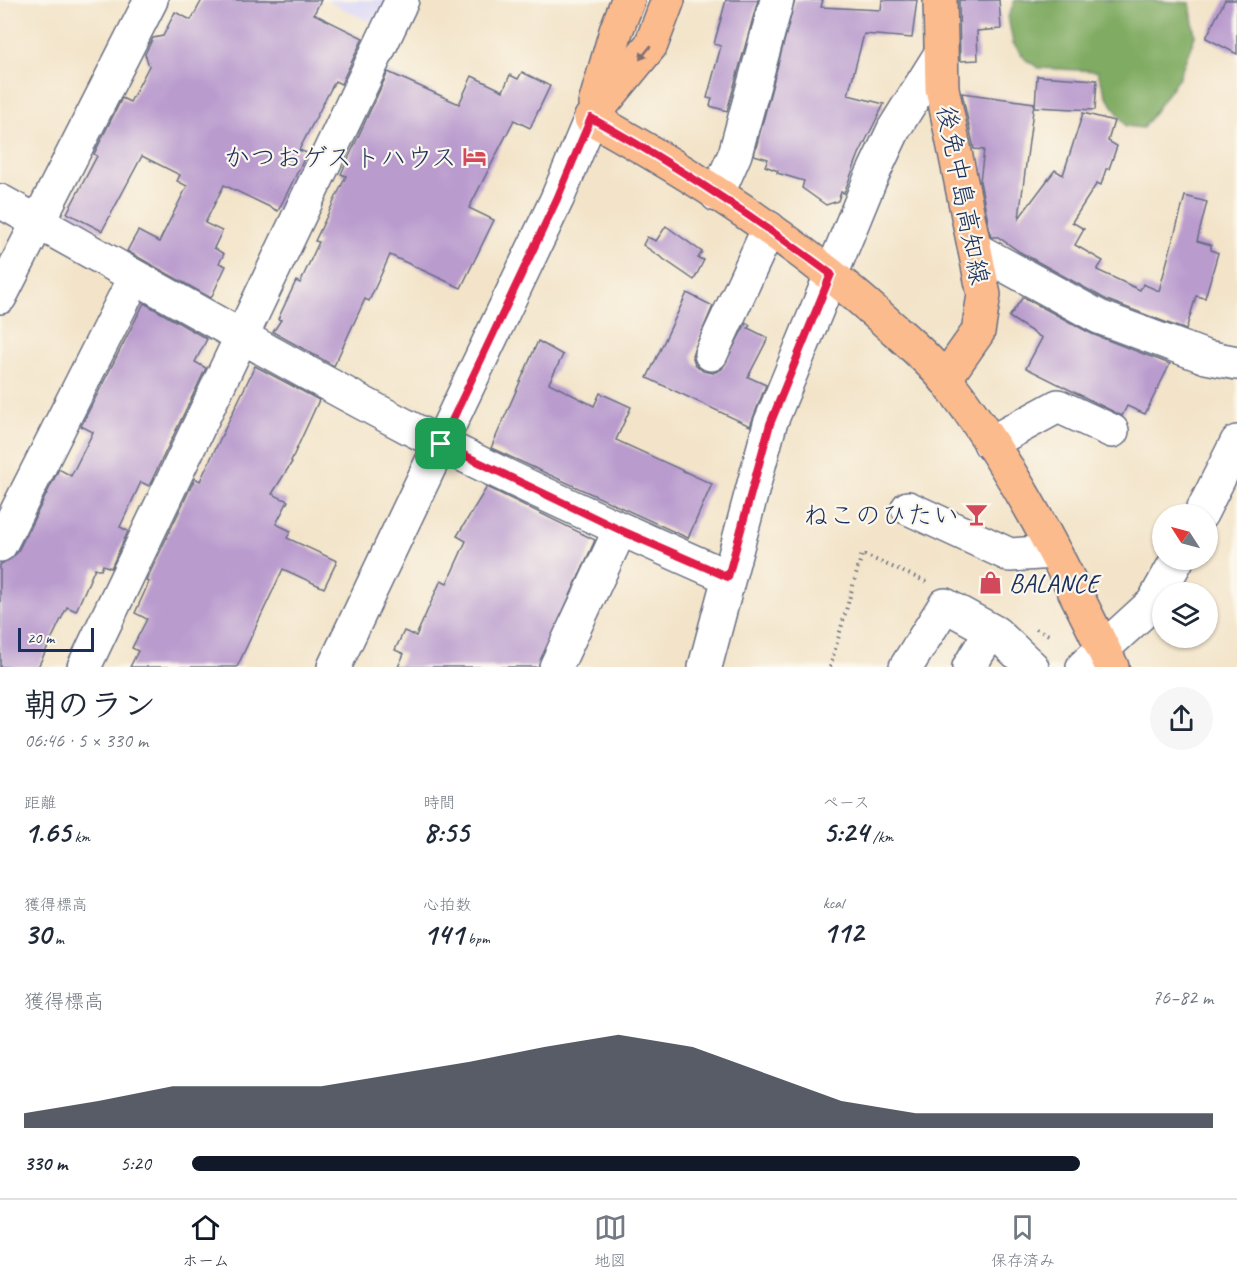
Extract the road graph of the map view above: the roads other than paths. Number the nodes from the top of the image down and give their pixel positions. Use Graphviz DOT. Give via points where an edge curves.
graph roads {
  1 [pos="151,0"];
  2 [pos="402,0"];
  3 [pos="628,0"];
  4 [pos="668,0"];
  5 [pos="777,0"];
  6 [pos="940,0"];
  7 [pos="940,55"];
  8 [pos="591,118"];
  9 [pos="717,195"];
  10 [pos="0,201"];
  11 [pos="38,222"];
  12 [pos="769,228"];
  13 [pos="975,249"];
  14 [pos="831,274"];
  15 [pos="135,277"];
  16 [pos="0,297"];
  17 [pos="241,337"];
  18 [pos="711,354"];
  19 [pos="1237,363"];
  20 [pos="945,379"];
  21 [pos="1112,431"];
  22 [pos="1237,442"];
  23 [pos="990,443"];
  24 [pos="441,444"];
  25 [pos="1217,503"];
  26 [pos="908,508"];
  27 [pos="620,530"];
  28 [pos="0,545"];
  29 [pos="1053,552"];
  30 [pos="1171,570"];
  31 [pos="728,577"];
  32 [pos="991,631"];
  33 [pos="1100,661"];
  34 [pos="84,667"];
  35 [pos="334,667"];
  36 [pos="556,667"];
  37 [pos="705,667"];
  38 [pos="906,667"];
  39 [pos="969,667"];
  40 [pos="1032,667"];
  1 -- 11 [label="street"];
  2 -- 17 [label="street"];
  3 -- 8 [label="main road"];
  4 -- 8 [label="main road, one-way" via="651,45"];
  5 -- 9 [label="street" via="735,154"];
  6 -- 7 [label="main road, 後免中島高知線"];
  7 -- 13 [label="main road, 後免中島高知線" via="942,87"];
  7 -- 14 [label="street" via="894,129"];
  8 -- 9 [label="main road" via="655,153"];
  8 -- 24 [label="street"];
  9 -- 12 [label="main road"];
  10 -- 11 [label="street"];
  11 -- 15 [label="street"];
  11 -- 16 [label="street"];
  12 -- 14 [label="main road"];
  12 -- 18 [label="street"];
  13 -- 19 [label="street" via="1099,317 1206,357"];
  13 -- 20 [label="main road, 後免中島高知線" via="984,295 979,328"];
  14 -- 20 [label="main road"];
  14 -- 31 [label="street" via="770,424"];
  15 -- 17 [label="street"];
  15 -- 28 [label="street"];
  17 -- 24 [label="street"];
  17 -- 34 [label="street"];
  20 -- 23 [label="main road"];
  21 -- 23 [label="street" via="1058,406"];
  22 -- 25 [label="street"];
  23 -- 29 [label="main road" via="1011,472"];
  24 -- 27 [label="street"];
  24 -- 35 [label="street"];
  26 -- 29 [label="street" via="1011,555"];
  27 -- 31 [label="street"];
  27 -- 36 [label="street"];
  29 -- 33 [label="main road"];
  30 -- 33 [label="street" via="1153,603"];
  31 -- 37 [label="street"];
  32 -- 38 [label="street" via="945,605"];
  32 -- 39 [label="street"];
  32 -- 40 [label="street"];
}
